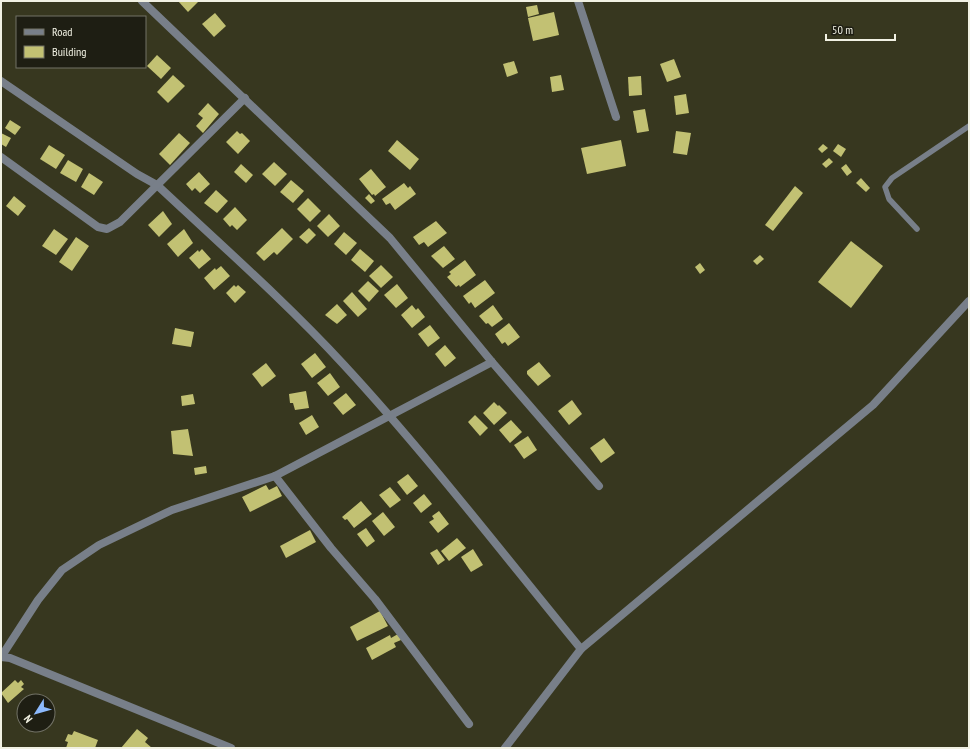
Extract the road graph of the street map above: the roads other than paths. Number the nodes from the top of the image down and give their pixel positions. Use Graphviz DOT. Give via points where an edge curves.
graph roads {
  1 [pos="142,1"];
  2 [pos="578,1"];
  3 [pos="1,81"];
  4 [pos="245,98"];
  5 [pos="616,117"];
  6 [pos="969,126"];
  7 [pos="1,157"];
  8 [pos="158,185"];
  9 [pos="917,229"];
  10 [pos="969,301"];
  11 [pos="492,362"];
  12 [pos="389,415"];
  13 [pos="275,476"];
  14 [pos="599,486"];
  15 [pos="581,649"];
  16 [pos="1,657"];
  17 [pos="469,724"];
  18 [pos="231,748"];
  19 [pos="505,748"];
  1 -- 4 [label="street"];
  2 -- 5 [label="street"];
  3 -- 8 [label="street" via="137,174"];
  4 -- 8 [label="street"];
  4 -- 11 [label="street" via="390,238"];
  6 -- 9 [label="lane" via="892,178 885,187 890,199"];
  7 -- 8 [label="street" via="98,227 107,230 120,222"];
  8 -- 12 [label="street" via="284,304"];
  10 -- 15 [label="street" via="873,404"];
  11 -- 12 [label="street"];
  11 -- 14 [label="street"];
  12 -- 13 [label="street"];
  12 -- 15 [label="street"];
  13 -- 16 [label="street" via="172,510 93,549 62,570 38,600"];
  13 -- 17 [label="street" via="331,548 375,598"];
  15 -- 19 [label="street"];
  16 -- 18 [label="street" via="10,658"];
}
